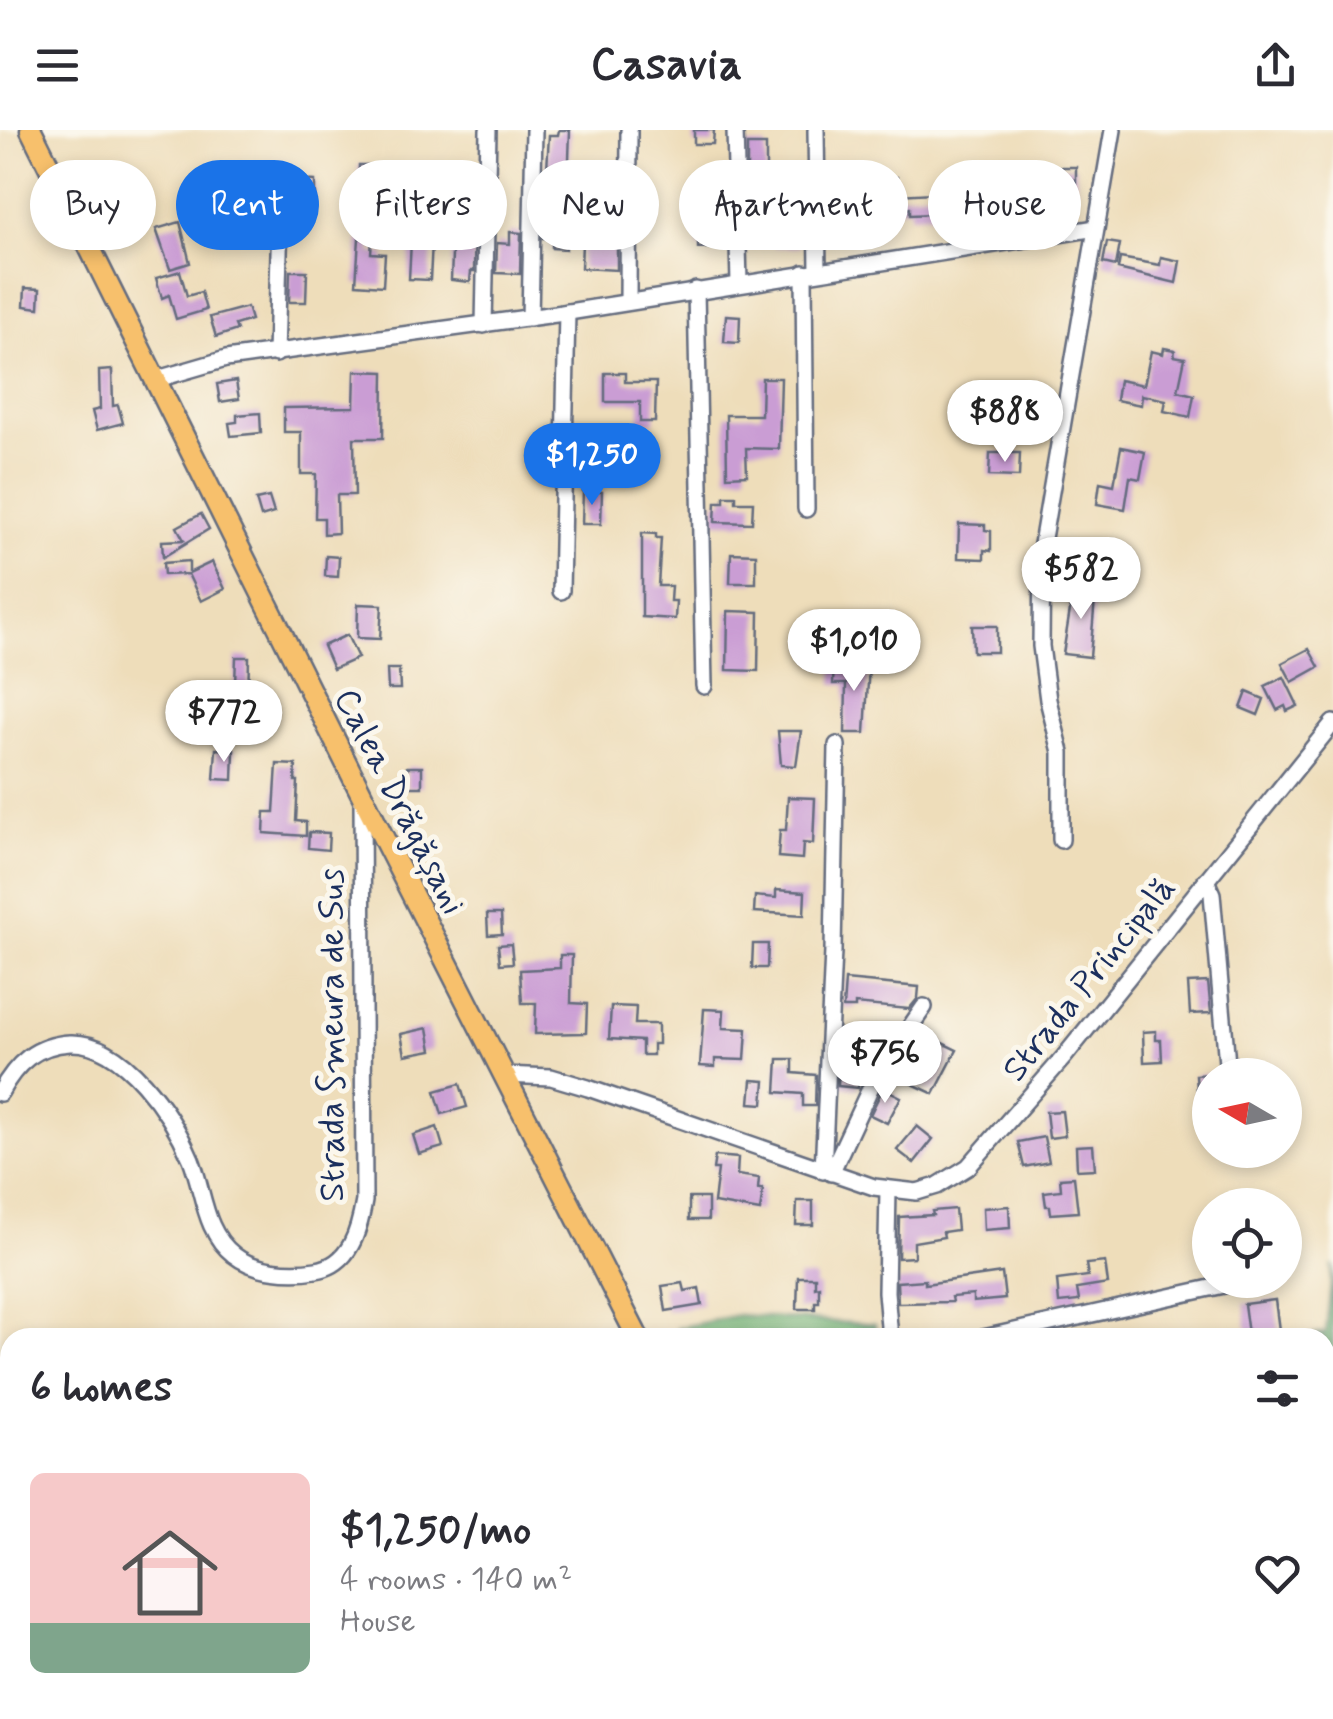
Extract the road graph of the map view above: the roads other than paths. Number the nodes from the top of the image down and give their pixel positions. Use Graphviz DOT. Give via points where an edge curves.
graph roads {
  1 [pos="31,130"];
  2 [pos="488,130"];
  3 [pos="534,130"];
  4 [pos="630,130"];
  5 [pos="735,130"];
  6 [pos="816,130"];
  7 [pos="1114,130"];
  8 [pos="1096,228"];
  9 [pos="278,250"];
  10 [pos="811,272"];
  11 [pos="739,284"];
  12 [pos="696,290"];
  13 [pos="628,302"];
  14 [pos="566,312"];
  15 [pos="530,318"];
  16 [pos="484,325"];
  17 [pos="276,354"];
  18 [pos="154,380"];
  19 [pos="806,508"];
  20 [pos="562,591"];
  21 [pos="704,686"];
  22 [pos="1333,723"];
  23 [pos="837,745"];
  24 [pos="362,797"];
  25 [pos="1060,840"];
  26 [pos="1206,880"];
  27 [pos="924,1007"];
  28 [pos="1226,1058"];
  29 [pos="504,1075"];
  30 [pos="0,1093"];
  31 [pos="827,1172"];
  32 [pos="888,1190"];
  33 [pos="1192,1292"];
  34 [pos="633,1328"];
  35 [pos="889,1328"];
  36 [pos="1029,1328"];
  1 -- 18 [label="main road, Calea Drăgășani"];
  2 -- 16 [label="street"];
  3 -- 15 [label="street"];
  4 -- 13 [label="street"];
  5 -- 11 [label="street"];
  6 -- 10 [label="street"];
  7 -- 8 [label="street"];
  8 -- 10 [label="street"];
  8 -- 25 [label="street" via="1042,544 1041,646 1062,763"];
  9 -- 17 [label="street"];
  10 -- 11 [label="street"];
  10 -- 19 [label="street"];
  11 -- 12 [label="street"];
  12 -- 13 [label="street"];
  12 -- 21 [label="street"];
  13 -- 14 [label="street"];
  14 -- 15 [label="street"];
  14 -- 20 [label="street"];
  15 -- 16 [label="street"];
  16 -- 17 [label="street"];
  17 -- 18 [label="street"];
  18 -- 24 [label="main road, Calea Drăgășani"];
  22 -- 26 [label="street, Strada Principală"];
  23 -- 31 [label="street"];
  24 -- 29 [label="main road, Calea Drăgășani"];
  24 -- 30 [label="street, Strada Smeura de Sus" via="364,1201 360,1226 340,1260 320,1270 287,1272 235,1256 209,1220 176,1132 112,1054 78,1043 51,1044 20,1063"];
  26 -- 28 [label="street"];
  26 -- 32 [label="street, Strada Principală" via="968,1167 917,1192"];
  27 -- 31 [label="street" via="875,1078"];
  29 -- 31 [label="street, Strada Principală" via="551,1077 588,1088"];
  29 -- 34 [label="main road, Calea Drăgășani"];
  31 -- 32 [label="street, Strada Principală"];
  32 -- 35 [label="street"];
  33 -- 36 [label="street"];
}
